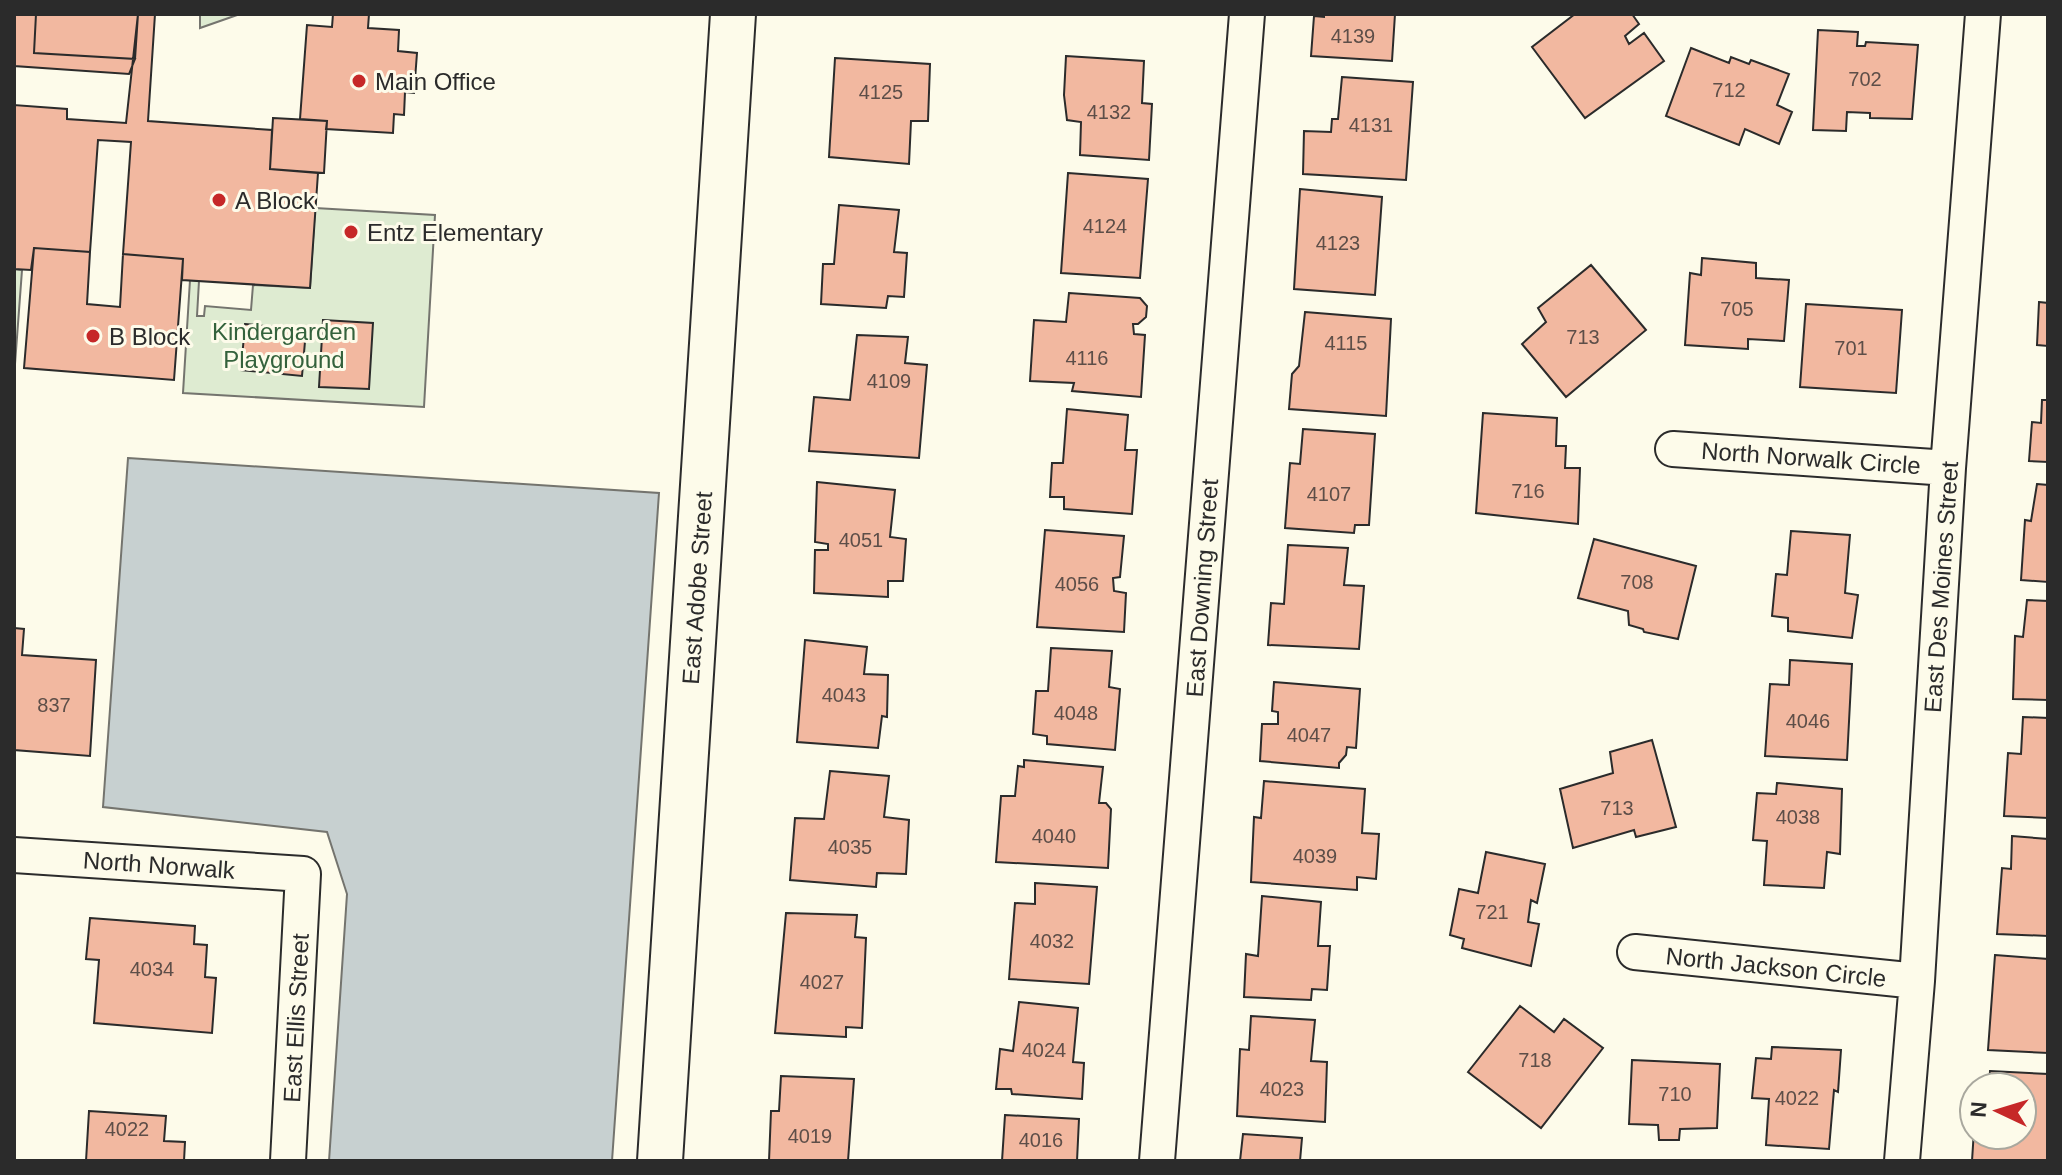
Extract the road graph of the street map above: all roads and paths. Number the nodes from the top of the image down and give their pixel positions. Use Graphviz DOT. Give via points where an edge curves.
graph roads {
  1 [pos="733,14"];
  2 [pos="1247,14"];
  3 [pos="1983,14"];
  4 [pos="1673,449"];
  5 [pos="1948,468"];
  6 [pos="14,855"];
  7 [pos="303,874"];
  8 [pos="1635,952"];
  9 [pos="1917,981"];
  10 [pos="288,1161"];
  11 [pos="660,1161"];
  12 [pos="1157,1161"];
  13 [pos="1902,1161"];
  1 -- 11 [label="street, East Adobe Street"];
  2 -- 12 [label="street, East Downing Street"];
  3 -- 5 [label="street, East Des Moines Street"];
  4 -- 5 [label="street, North Norwalk Circle"];
  5 -- 9 [label="street, East Des Moines Street"];
  6 -- 7 [label="street, North Norwalk"];
  7 -- 10 [label="street, East Ellis Street"];
  8 -- 9 [label="street, North Jackson Circle"];
  9 -- 13 [label="street, East Des Moines Street"];
}
